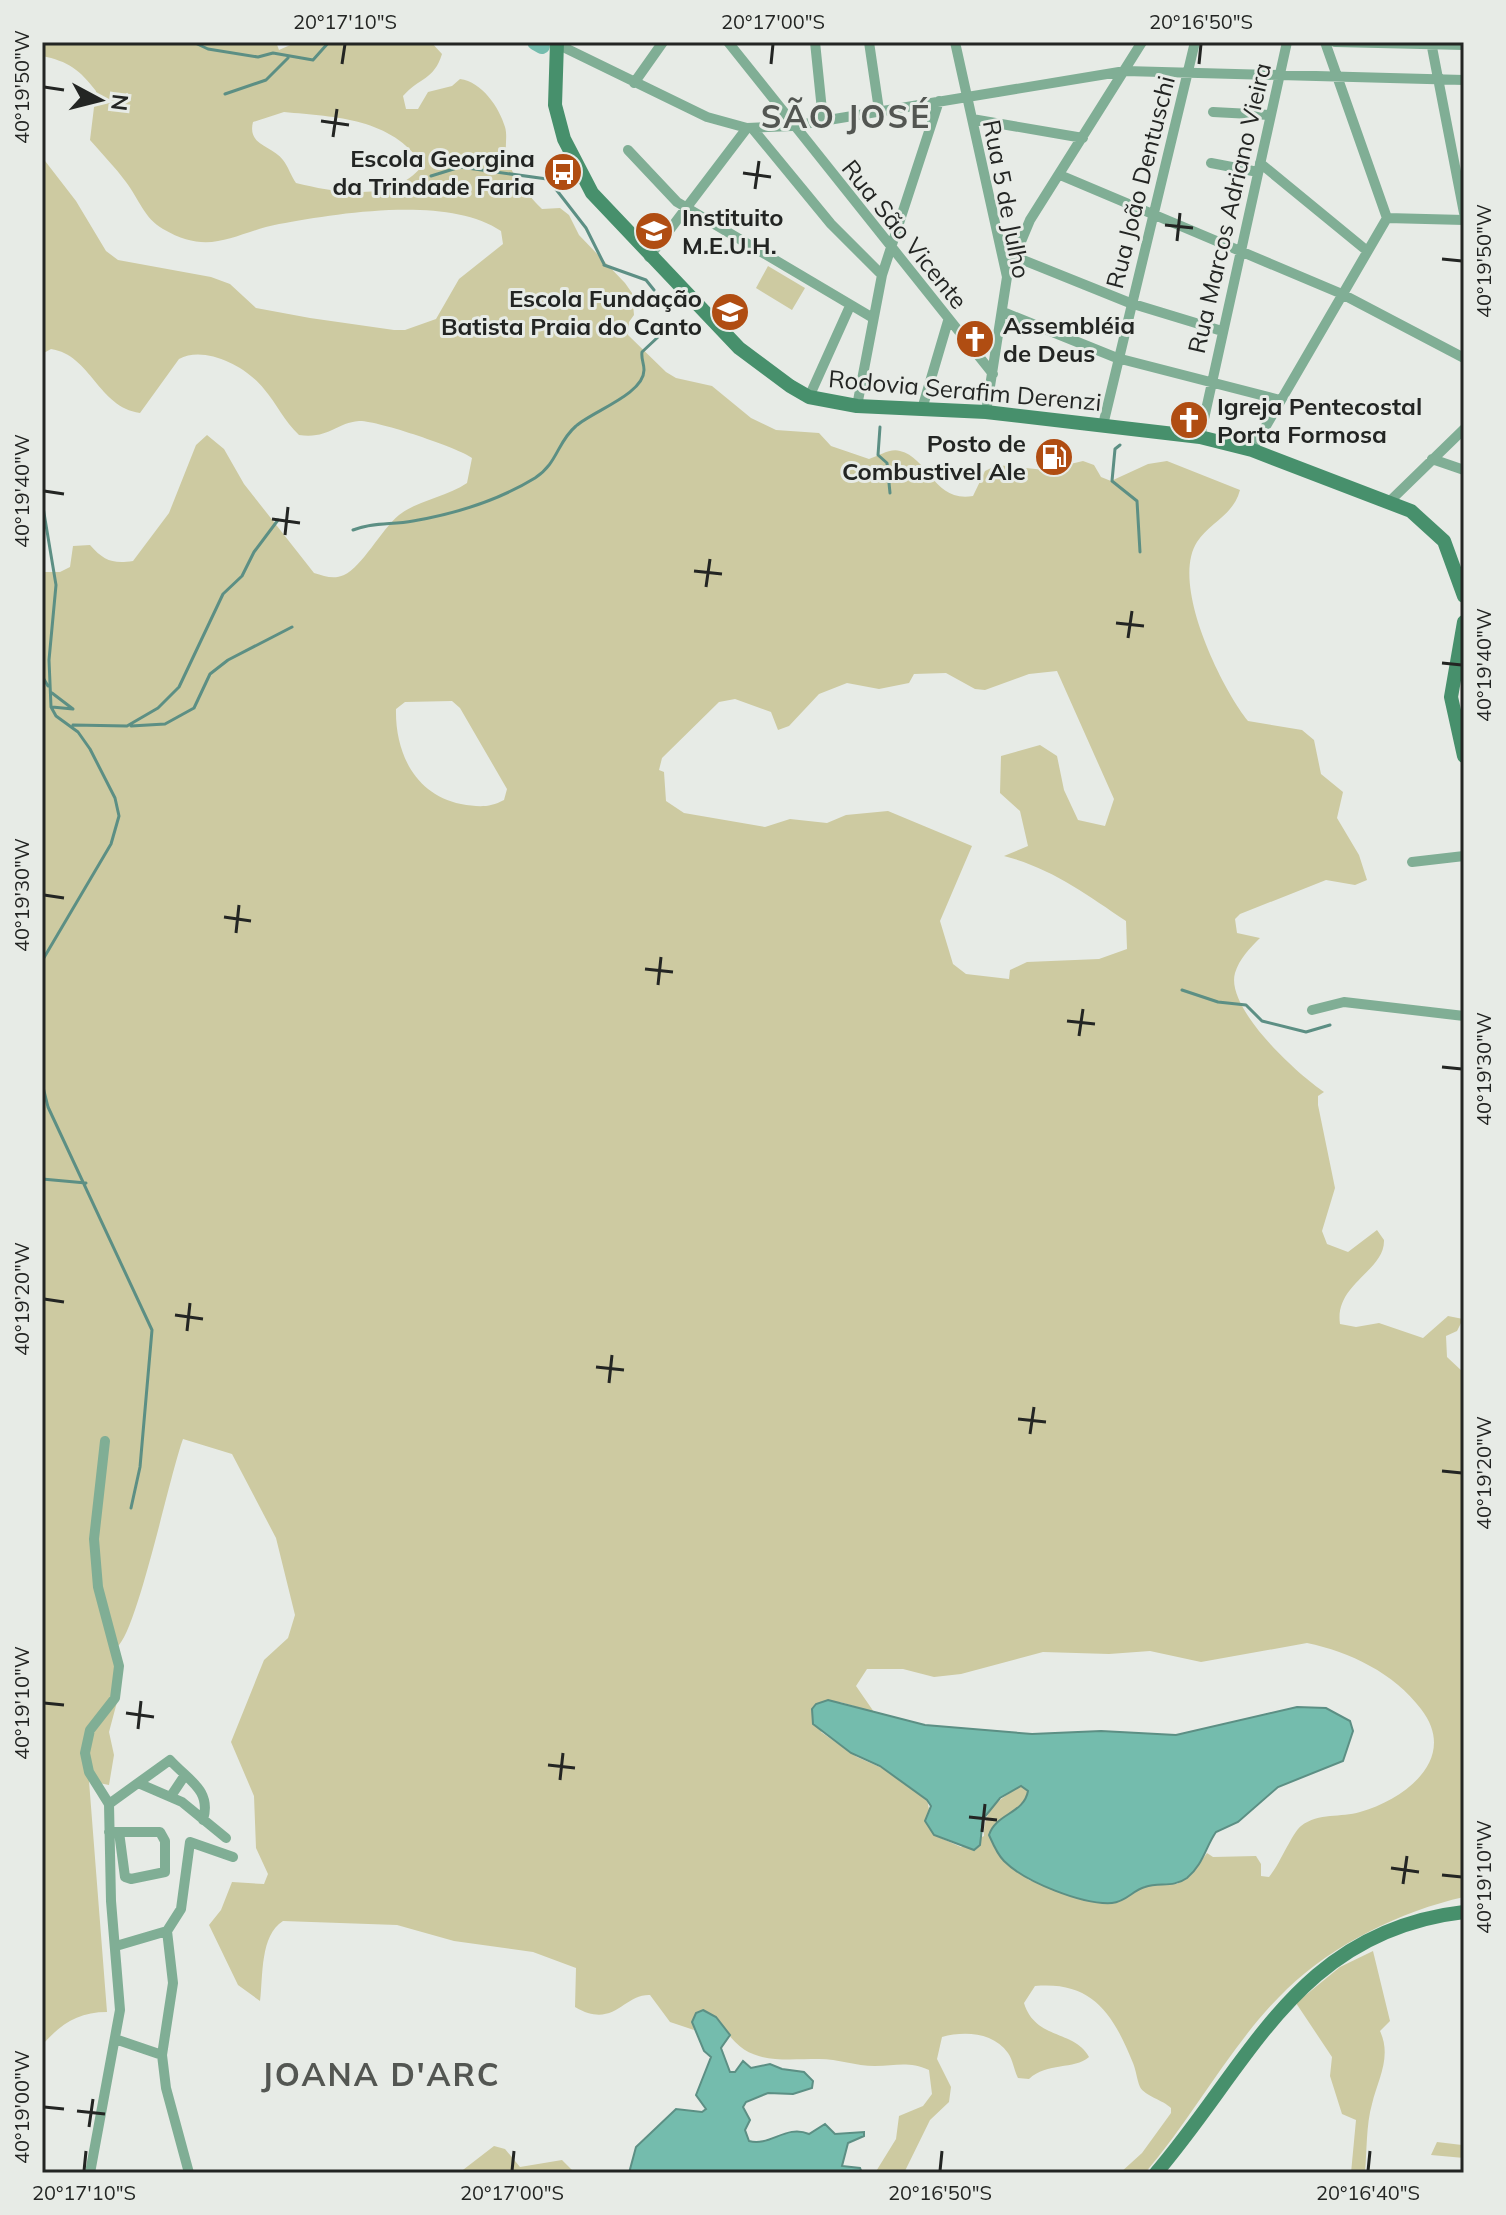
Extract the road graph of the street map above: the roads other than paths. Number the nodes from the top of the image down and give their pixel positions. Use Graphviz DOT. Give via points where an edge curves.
graph roads {
  1 [pos="663,42"];
  2 [pos="728,42"];
  3 [pos="815,42"];
  4 [pos="869,42"];
  5 [pos="955,42"];
  6 [pos="1142,42"];
  7 [pos="1195,42"];
  8 [pos="1287,42"];
  9 [pos="1325,42"];
  10 [pos="1335,42"];
  11 [pos="557,43"];
  12 [pos="1431,44"];
  13 [pos="1464,45"];
  14 [pos="1125,71"];
  15 [pos="1189,72"];
  16 [pos="1279,75"];
  17 [pos="1338,76"];
  18 [pos="1437,79"];
  19 [pos="1464,80"];
  20 [pos="634,83"];
  21 [pos="966,96"];
  22 [pos="939,101"];
  23 [pos="879,110"];
  24 [pos="1213,112"];
  25 [pos="1270,115"];
  26 [pos="972,119"];
  27 [pos="823,120"];
  28 [pos="792,126"];
  29 [pos="750,128"];
  30 [pos="1083,138"];
  31 [pos="628,150"];
  32 [pos="1211,163"];
  33 [pos="1259,168"];
  34 [pos="1060,175"];
  35 [pos="688,208"];
  36 [pos="1153,211"];
  37 [pos="1464,213"];
  38 [pos="1387,218"];
  39 [pos="1464,220"];
  40 [pos="892,246"];
  41 [pos="1241,249"];
  42 [pos="1366,250"];
  43 [pos="1013,256"];
  44 [pos="649,257"];
  45 [pos="882,275"];
  46 [pos="1007,277"];
  47 [pos="1342,294"];
  48 [pos="1130,303"];
  49 [pos="850,306"];
  50 [pos="1003,312"];
  51 [pos="873,318"];
  52 [pos="948,321"];
  53 [pos="1222,331"];
  54 [pos="1117,358"];
  55 [pos="1464,358"];
  56 [pos="993,374"];
  57 [pos="1210,383"];
  58 [pos="809,397"];
  59 [pos="1280,400"];
  60 [pos="857,406"];
  61 [pos="922,409"];
  62 [pos="986,412"];
  63 [pos="1103,425"];
  64 [pos="1464,429"];
  65 [pos="1200,437"];
  66 [pos="1252,450"];
  67 [pos="1432,459"];
  68 [pos="1464,470"];
  69 [pos="1390,501"];
  70 [pos="1464,596"];
  71 [pos="1464,622"];
  72 [pos="1461,657"];
  73 [pos="1461,735"];
  74 [pos="1464,756"];
  75 [pos="1464,856"];
  76 [pos="1412,862"];
  77 [pos="1312,1010"];
  78 [pos="1464,1016"];
  79 [pos="105,1441"];
  80 [pos="185,1775"];
  81 [pos="138,1783"];
  82 [pos="171,1796"];
  83 [pos="107,1800"];
  84 [pos="203,1820"];
  85 [pos="114,1832"];
  86 [pos="226,1838"];
  87 [pos="233,1857"];
  88 [pos="1464,1912"];
  89 [pos="167,1931"];
  90 [pos="116,1946"];
  91 [pos="115,2039"];
  92 [pos="162,2055"];
  93 [pos="90,2173"];
  94 [pos="189,2173"];
  95 [pos="1156,2173"];
  1 -- 20 [label="street"];
  2 -- 28 [label="street, Rua São Vicente"];
  3 -- 27 [label="street"];
  4 -- 23 [label="street"];
  5 -- 21 [label="street, Rua 5 de Julho"];
  6 -- 14 [label="street"];
  7 -- 15 [label="street, Rua João Dentuschi"];
  8 -- 16 [label="street, Rua Marcos Adriano Vieira"];
  9 -- 17 [label="street"];
  10 -- 12 [label="street"];
  11 -- 20 [label="street"];
  11 -- 44 [label="main road, Rodovia Serafim Derenzi" via="555,105 575,166 610,217"];
  12 -- 13 [label="street"];
  12 -- 18 [label="street"];
  14 -- 15 [label="street"];
  14 -- 21 [label="street"];
  14 -- 30 [label="street"];
  15 -- 16 [label="street"];
  15 -- 36 [label="street, Rua João Dentuschi"];
  16 -- 17 [label="street"];
  16 -- 25 [label="street, Rua Marcos Adriano Vieira"];
  17 -- 18 [label="street"];
  17 -- 38 [label="street"];
  18 -- 19 [label="street"];
  18 -- 37 [label="street"];
  20 -- 29 [label="street" via="707,117"];
  21 -- 22 [label="street"];
  21 -- 26 [label="street, Rua 5 de Julho"];
  22 -- 23 [label="street"];
  22 -- 40 [label="street"];
  23 -- 27 [label="street"];
  24 -- 25 [label="street"];
  25 -- 33 [label="street, Rua Marcos Adriano Vieira"];
  26 -- 30 [label="street"];
  26 -- 46 [label="street, Rua 5 de Julho"];
  27 -- 28 [label="street"];
  28 -- 29 [label="street"];
  28 -- 40 [label="street, Rua São Vicente"];
  29 -- 35 [label="street"];
  29 -- 45 [label="street"];
  30 -- 34 [label="street"];
  31 -- 35 [label="street"];
  32 -- 33 [label="street"];
  33 -- 41 [label="street, Rua Marcos Adriano Vieira"];
  33 -- 42 [label="street"];
  34 -- 36 [label="street"];
  34 -- 43 [label="street"];
  35 -- 44 [label="street"];
  35 -- 49 [label="street"];
  36 -- 41 [label="street"];
  36 -- 48 [label="street, Rua João Dentuschi"];
  38 -- 39 [label="street"];
  38 -- 42 [label="street"];
  40 -- 45 [label="street"];
  40 -- 52 [label="street, Rua São Vicente"];
  41 -- 47 [label="street"];
  41 -- 53 [label="street, Rua Marcos Adriano Vieira"];
  42 -- 47 [label="street"];
  43 -- 46 [label="street"];
  43 -- 48 [label="street"];
  44 -- 58 [label="main road, Rodovia Serafim Derenzi" via="739,348"];
  45 -- 51 [label="street"];
  46 -- 50 [label="street, Rua 5 de Julho"];
  47 -- 55 [label="street"];
  47 -- 59 [label="street"];
  48 -- 53 [label="street"];
  48 -- 54 [label="street, Rua João Dentuschi"];
  49 -- 51 [label="street"];
  49 -- 58 [label="street"];
  50 -- 54 [label="street"];
  50 -- 56 [label="street, Rua 5 de Julho"];
  51 -- 60 [label="street"];
  52 -- 56 [label="street, Rua São Vicente"];
  52 -- 61 [label="street"];
  53 -- 57 [label="street, Rua Marcos Adriano Vieira"];
  54 -- 57 [label="street"];
  54 -- 63 [label="street, Rua João Dentuschi"];
  56 -- 62 [label="street, Rua 5 de Julho"];
  57 -- 59 [label="street, Rua Marcos Adriano Vieira"];
  57 -- 65 [label="street, Rua Marcos Adriano Vieira"];
  58 -- 60 [label="main road, Rodovia Serafim Derenzi"];
  59 -- 66 [label="street"];
  60 -- 61 [label="main road, Rodovia Serafim Derenzi"];
  61 -- 62 [label="main road, Rodovia Serafim Derenzi"];
  62 -- 63 [label="main road, Rodovia Serafim Derenzi"];
  63 -- 65 [label="main road, Rodovia Serafim Derenzi"];
  64 -- 67 [label="street"];
  65 -- 66 [label="main road, Rodovia Serafim Derenzi"];
  66 -- 69 [label="main road, Rodovia Serafim Derenzi"];
  67 -- 68 [label="street"];
  67 -- 69 [label="street"];
  69 -- 70 [label="main road, Rodovia Serafim Derenzi" via="1419,517 1444,541"];
  71 -- 72 [label="main road"];
  72 -- 73 [label="main road" via="1451,697"];
  73 -- 74 [label="main road"];
  75 -- 76 [label="street"];
  77 -- 78 [label="street" via="1344,1002"];
  79 -- 83 [label="street" via="94,1539 98,1587 119,1666 115,1698 90,1730 85,1753 89,1772"];
  80 -- 81 [label="street" via="170,1760"];
  80 -- 82 [label="street"];
  80 -- 84 [label="street" via="204,1794"];
  81 -- 82 [label="street"];
  81 -- 83 [label="street"];
  82 -- 84 [label="street"];
  83 -- 85 [label="street"];
  84 -- 86 [label="street"];
  85 -- 85 [label="street" via="161,1833 165,1872 125,1877"];
  85 -- 90 [label="street"];
  87 -- 89 [label="street" via="190,1842 181,1909"];
  88 -- 95 [label="main road" via="1405,1923 1366,1941 1292,1997"];
  89 -- 90 [label="street"];
  89 -- 92 [label="street" via="173,1983"];
  90 -- 91 [label="street" via="120,2010"];
  91 -- 92 [label="street"];
  91 -- 93 [label="street"];
  92 -- 94 [label="street"];
}
